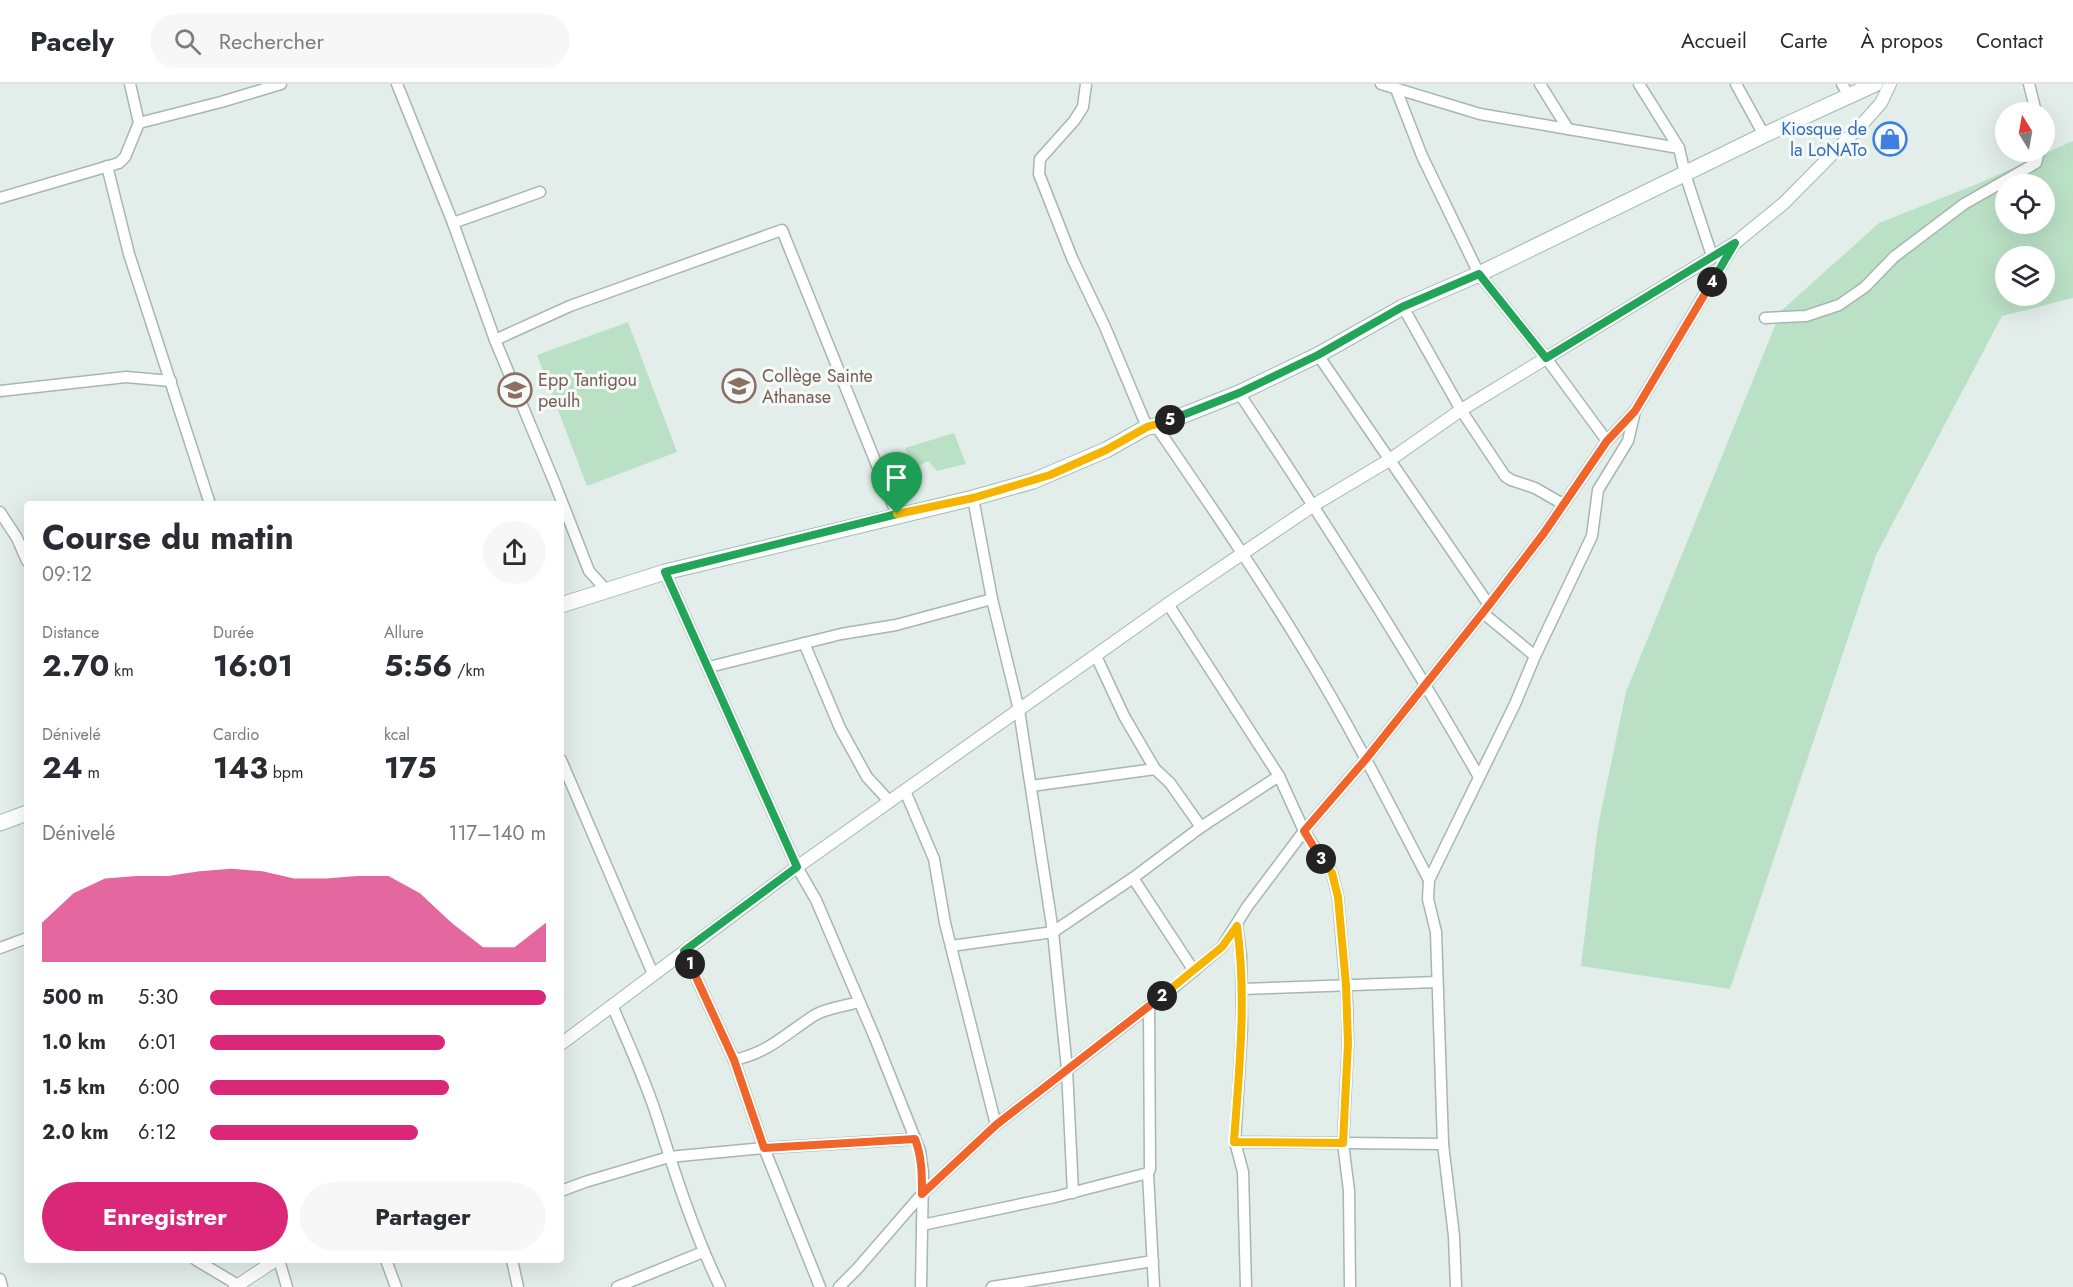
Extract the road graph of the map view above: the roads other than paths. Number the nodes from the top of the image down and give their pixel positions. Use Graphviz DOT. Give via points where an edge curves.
graph roads {
  1 [pos="130,84"];
  2 [pos="281,84"];
  3 [pos="397,84"];
  4 [pos="1086,84"];
  5 [pos="1381,84"];
  6 [pos="1540,84"];
  7 [pos="1639,84"];
  8 [pos="1736,84"];
  9 [pos="1875,84"];
  10 [pos="1890,84"];
  11 [pos="2029,84"];
  12 [pos="1396,89"];
  13 [pos="1846,90"];
  14 [pos="2034,102"];
  15 [pos="140,123"];
  16 [pos="1568,129"];
  17 [pos="1764,135"];
  18 [pos="1679,148"];
  19 [pos="2036,162"];
  20 [pos="107,166"];
  21 [pos="1684,174"];
  22 [pos="540,192"];
  23 [pos="0,198"];
  24 [pos="453,224"];
  25 [pos="1735,243"];
  26 [pos="1712,256"];
  27 [pos="1479,274"];
  28 [pos="1402,307"];
  29 [pos="1765,318"];
  30 [pos="495,340"];
  31 [pos="1318,355"];
  32 [pos="1546,358"];
  33 [pos="171,381"];
  34 [pos="0,391"];
  35 [pos="1239,393"];
  36 [pos="1461,410"];
  37 [pos="1635,411"];
  38 [pos="1151,426"];
  39 [pos="1607,441"];
  40 [pos="1391,459"];
  41 [pos="973,498"];
  42 [pos="209,501"];
  43 [pos="562,501"];
  44 [pos="1563,504"];
  45 [pos="1314,505"];
  46 [pos="564,507"];
  47 [pos="0,512"];
  48 [pos="897,514"];
  49 [pos="24,553"];
  50 [pos="1243,554"];
  51 [pos="665,572"];
  52 [pos="607,591"];
  53 [pos="992,599"];
  54 [pos="564,604"];
  55 [pos="1168,604"];
  56 [pos="1486,609"];
  57 [pos="804,643"];
  58 [pos="1096,656"];
  59 [pos="1535,656"];
  60 [pos="709,667"];
  61 [pos="1426,684"];
  62 [pos="1019,710"];
  63 [pos="1366,759"];
  64 [pos="564,767"];
  65 [pos="1155,769"];
  66 [pos="1278,776"];
  67 [pos="1479,777"];
  68 [pos="1031,786"];
  69 [pos="905,791"];
  70 [pos="890,802"];
  71 [pos="24,814"];
  72 [pos="0,823"];
  73 [pos="1201,827"];
  74 [pos="1304,831"];
  75 [pos="797,867"];
  76 [pos="1133,878"];
  77 [pos="1429,880"];
  78 [pos="1237,926"];
  79 [pos="1053,932"];
  80 [pos="24,939"];
  81 [pos="951,946"];
  82 [pos="0,948"];
  83 [pos="684,951"];
  84 [pos="1194,970"];
  85 [pos="653,974"];
  86 [pos="1437,982"];
  87 [pos="1346,985"];
  88 [pos="1242,989"];
  89 [pos="859,1002"];
  90 [pos="612,1005"];
  91 [pos="1149,1006"];
  92 [pos="564,1042"];
  93 [pos="734,1060"];
  94 [pos="1067,1069"];
  95 [pos="996,1125"];
  96 [pos="915,1139"];
  97 [pos="1234,1142"];
  98 [pos="1343,1143"];
  99 [pos="1443,1144"];
  100 [pos="764,1148"];
  101 [pos="669,1157"];
  102 [pos="1148,1173"];
  103 [pos="564,1190"];
  104 [pos="1072,1193"];
  105 [pos="922,1194"];
  106 [pos="922,1225"];
  107 [pos="703,1252"];
  108 [pos="1153,1261"];
  109 [pos="201,1263"];
  110 [pos="272,1263"];
  111 [pos="278,1263"];
  112 [pos="387,1263"];
  113 [pos="513,1263"];
  114 [pos="0,1280"];
  115 [pos="1040,1283"];
  116 [pos="236,1286"];
  117 [pos="2,1287"];
  118 [pos="287,1287"];
  119 [pos="396,1287"];
  120 [pos="518,1287"];
  121 [pos="617,1287"];
  122 [pos="720,1287"];
  123 [pos="820,1287"];
  124 [pos="839,1287"];
  125 [pos="921,1287"];
  126 [pos="992,1287"];
  127 [pos="1154,1287"];
  128 [pos="1246,1287"];
  129 [pos="1350,1287"];
  130 [pos="1456,1287"];
  1 -- 15 [label="street"];
  2 -- 15 [label="street"];
  3 -- 24 [label="street"];
  4 -- 38 [label="street" via="1083,106 1042,156 1039,174 1072,258"];
  5 -- 12 [label="street"];
  6 -- 16 [label="street"];
  7 -- 18 [label="street"];
  8 -- 17 [label="street"];
  9 -- 13 [label="main road"];
  10 -- 25 [label="street" via="1881,103 1801,187"];
  11 -- 14 [label="street"];
  12 -- 16 [label="street" via="1480,114"];
  12 -- 27 [label="street" via="1422,156"];
  13 -- 17 [label="main road"];
  15 -- 20 [label="street" via="125,157"];
  16 -- 18 [label="street"];
  17 -- 21 [label="main road"];
  18 -- 21 [label="street"];
  19 -- 29 [label="street" via="1964,204 1839,305 1806,316"];
  20 -- 23 [label="street"];
  20 -- 33 [label="street" via="129,254"];
  21 -- 26 [label="street"];
  21 -- 27 [label="main road"];
  22 -- 24 [label="street"];
  24 -- 30 [label="street"];
  25 -- 26 [label="street"];
  25 -- 37 [label="street"];
  26 -- 32 [label="street"];
  27 -- 28 [label="main road"];
  27 -- 32 [label="street"];
  28 -- 31 [label="main road"];
  28 -- 36 [label="street"];
  30 -- 43 [label="street"];
  30 -- 48 [label="street" via="570,306 782,230"];
  31 -- 35 [label="main road"];
  31 -- 40 [label="street"];
  32 -- 36 [label="street"];
  32 -- 39 [label="street"];
  33 -- 34 [label="street" via="126,376"];
  33 -- 42 [label="street"];
  35 -- 38 [label="main road"];
  35 -- 45 [label="street"];
  36 -- 40 [label="street"];
  36 -- 44 [label="street" via="1505,476"];
  37 -- 39 [label="street"];
  37 -- 59 [label="street" via="1628,441 1598,490 1592,536"];
  38 -- 41 [label="main road" via="1050,475"];
  38 -- 50 [label="street"];
  39 -- 44 [label="street"];
  40 -- 45 [label="street"];
  40 -- 56 [label="street"];
  41 -- 48 [label="main road"];
  41 -- 53 [label="street"];
  44 -- 56 [label="street"];
  45 -- 50 [label="street"];
  45 -- 61 [label="street"];
  46 -- 52 [label="street" via="589,571"];
  47 -- 49 [label="street"];
  48 -- 51 [label="main road"];
  50 -- 55 [label="street"];
  50 -- 63 [label="street"];
  51 -- 52 [label="main road"];
  51 -- 60 [label="street"];
  52 -- 54 [label="main road"];
  53 -- 57 [label="street" via="896,625"];
  53 -- 62 [label="street"];
  55 -- 58 [label="street"];
  55 -- 66 [label="street"];
  56 -- 59 [label="street"];
  56 -- 61 [label="street"];
  57 -- 60 [label="street"];
  57 -- 70 [label="street" via="840,728 867,777"];
  58 -- 62 [label="street"];
  58 -- 65 [label="street"];
  59 -- 67 [label="street"];
  60 -- 75 [label="street"];
  61 -- 63 [label="street"];
  61 -- 67 [label="street"];
  62 -- 68 [label="street"];
  62 -- 69 [label="street"];
  63 -- 74 [label="street"];
  63 -- 77 [label="street"];
  64 -- 85 [label="street"];
  65 -- 68 [label="street"];
  65 -- 73 [label="street" via="1170,783"];
  66 -- 73 [label="street"];
  66 -- 74 [label="street"];
  67 -- 77 [label="street"];
  68 -- 79 [label="street"];
  69 -- 70 [label="street"];
  69 -- 81 [label="street" via="934,859"];
  70 -- 75 [label="street"];
  71 -- 72 [label="main road"];
  73 -- 76 [label="street"];
  74 -- 78 [label="street"];
  74 -- 87 [label="street" via="1332,873"];
  75 -- 83 [label="street"];
  75 -- 89 [label="street" via="816,900"];
  76 -- 79 [label="street"];
  76 -- 84 [label="street"];
  77 -- 86 [label="street"];
  78 -- 84 [label="street" via="1222,947"];
  78 -- 88 [label="street"];
  79 -- 81 [label="street"];
  79 -- 94 [label="street"];
  80 -- 82 [label="street"];
  81 -- 95 [label="street"];
  83 -- 85 [label="street"];
  83 -- 93 [label="street"];
  84 -- 91 [label="street"];
  85 -- 90 [label="street"];
  86 -- 87 [label="street"];
  86 -- 99 [label="street"];
  87 -- 88 [label="street"];
  87 -- 98 [label="street" via="1348,1043"];
  88 -- 97 [label="street"];
  89 -- 93 [label="street" via="817,1014 754,1056"];
  89 -- 96 [label="street"];
  90 -- 92 [label="street"];
  90 -- 101 [label="street" via="658,1119"];
  91 -- 94 [label="street"];
  91 -- 102 [label="street"];
  93 -- 100 [label="street"];
  94 -- 95 [label="street"];
  94 -- 104 [label="street"];
  95 -- 105 [label="street"];
  96 -- 100 [label="street"];
  96 -- 105 [label="street" via="920,1151"];
  97 -- 98 [label="street"];
  97 -- 128 [label="street" via="1243,1172"];
  98 -- 99 [label="street"];
  98 -- 129 [label="street" via="1349,1191"];
  99 -- 130 [label="street"];
  100 -- 101 [label="street"];
  100 -- 123 [label="street"];
  101 -- 103 [label="street"];
  101 -- 107 [label="street"];
  102 -- 104 [label="street"];
  102 -- 108 [label="street"];
  104 -- 106 [label="street"];
  105 -- 106 [label="street"];
  105 -- 124 [label="street"];
  106 -- 125 [label="street"];
  107 -- 121 [label="street"];
  107 -- 122 [label="street"];
  108 -- 115 [label="street"];
  108 -- 127 [label="street"];
  109 -- 116 [label="street"];
  110 -- 116 [label="street"];
  111 -- 118 [label="street"];
  112 -- 119 [label="street"];
  113 -- 120 [label="street"];
  114 -- 117 [label="street"];
  115 -- 126 [label="street"];
}
